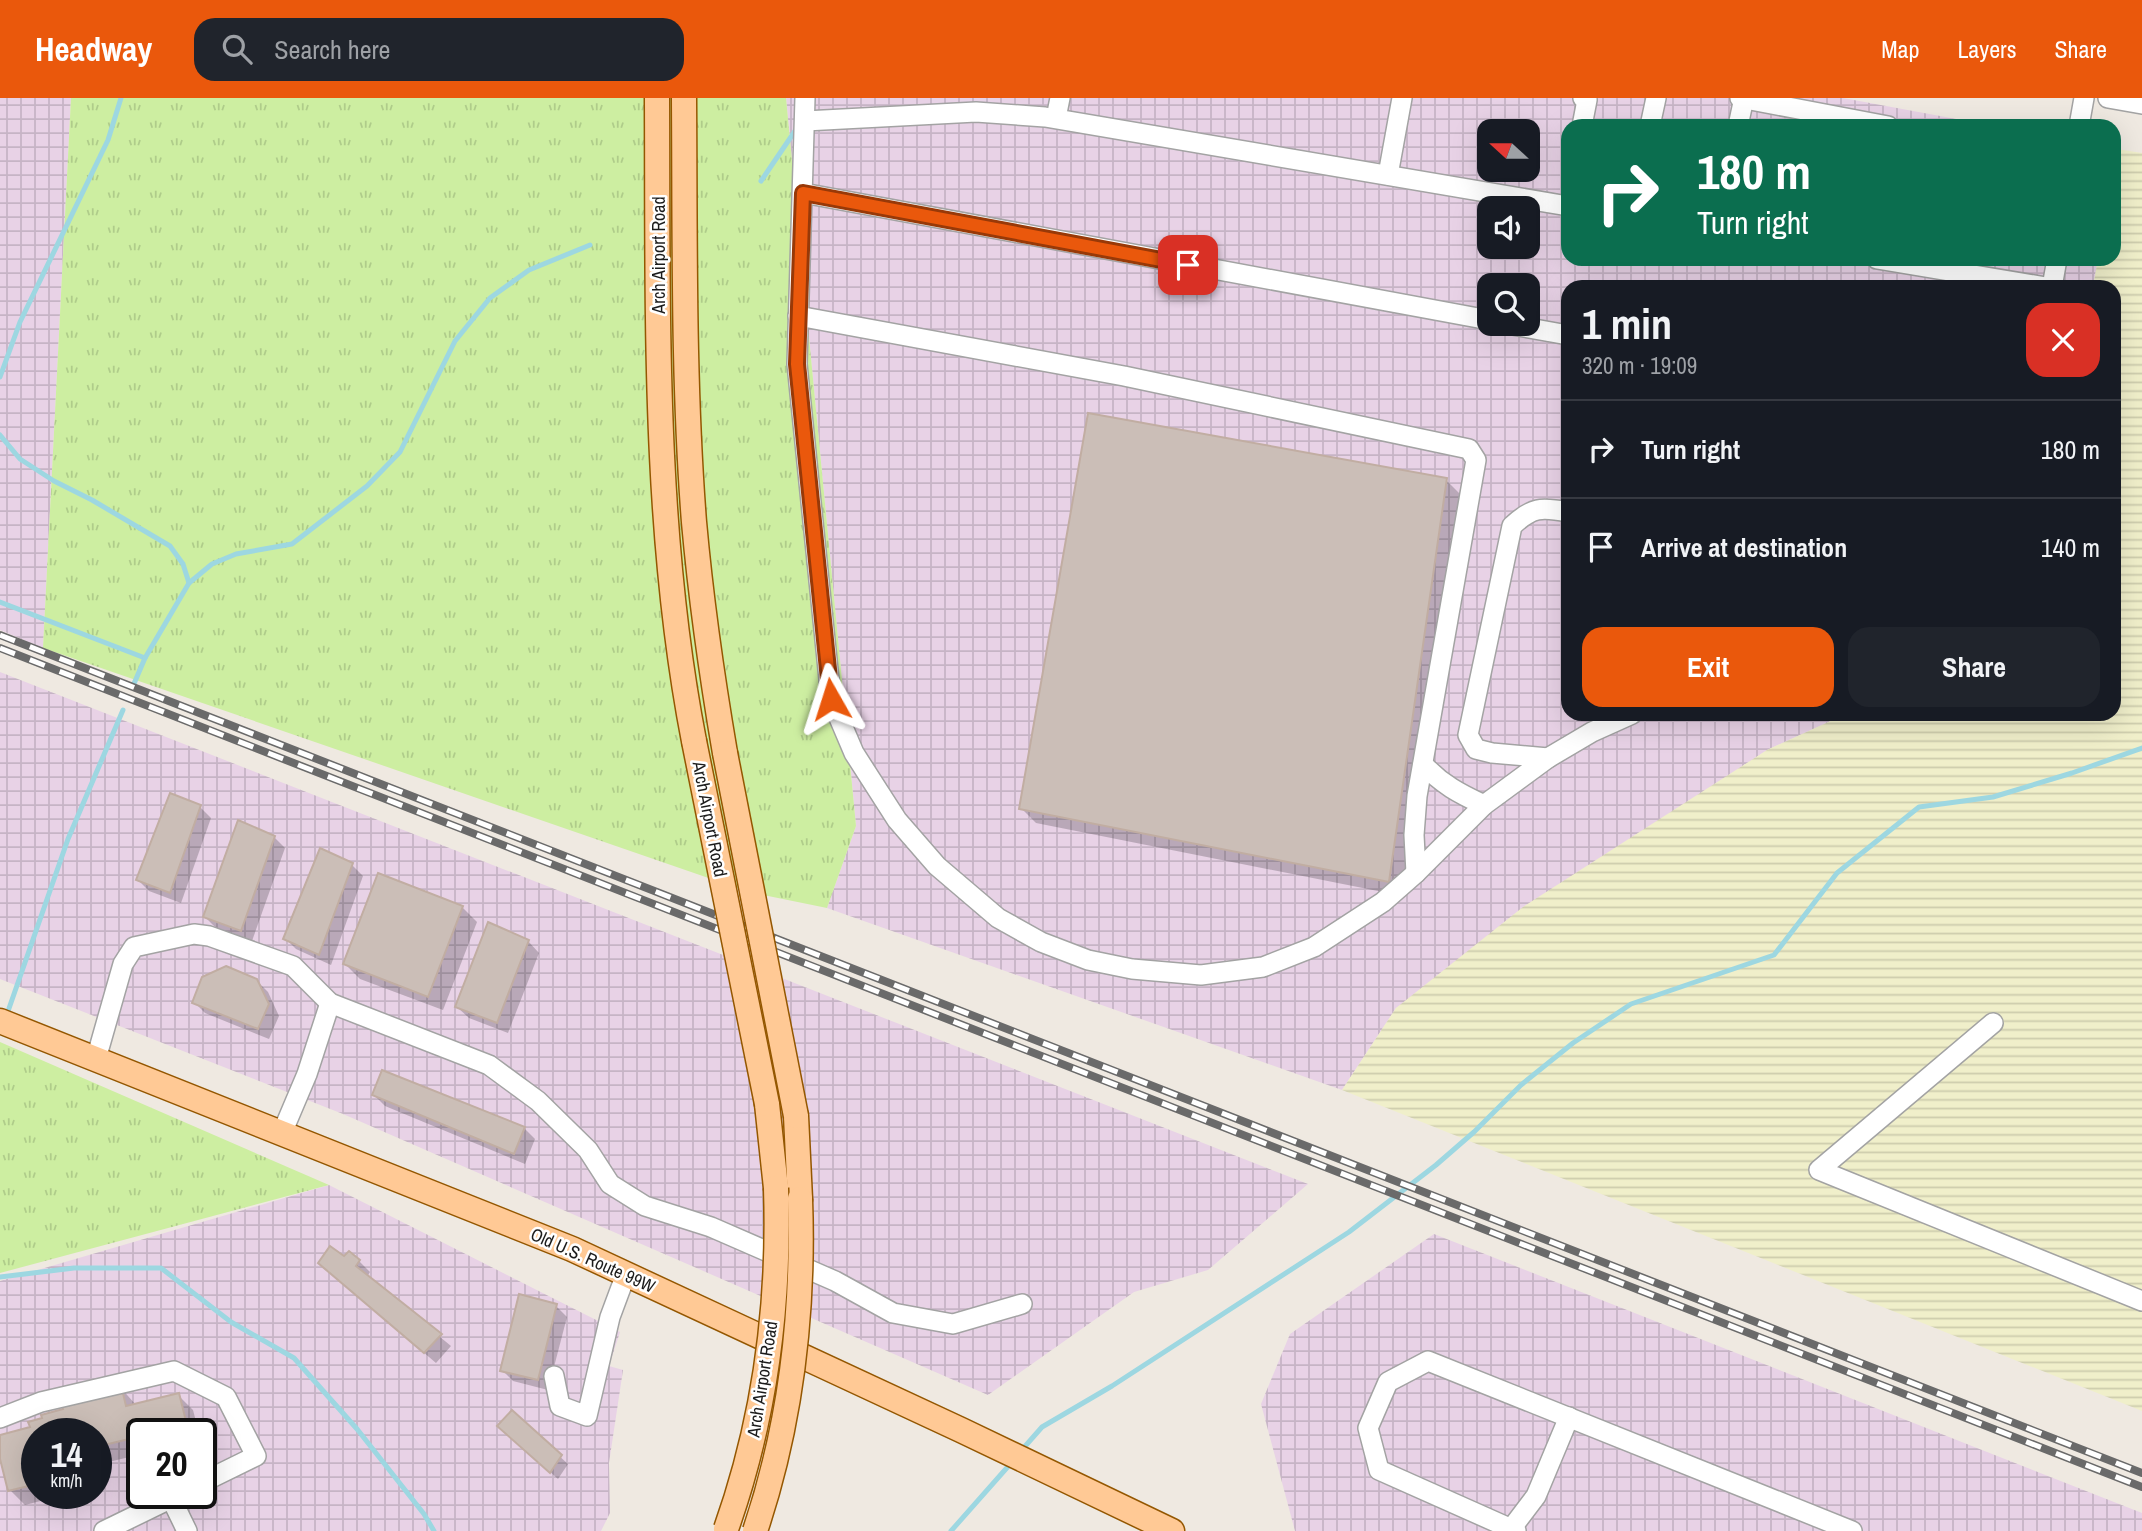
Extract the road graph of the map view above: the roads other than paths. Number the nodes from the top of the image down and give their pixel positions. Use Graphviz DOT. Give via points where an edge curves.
graph roads {
  1 [pos="657,98"];
  2 [pos="684,98"];
  3 [pos="804,98"];
  4 [pos="1060,98"];
  5 [pos="1402,98"];
  6 [pos="1583,98"];
  7 [pos="1656,98"];
  8 [pos="1743,98"];
  9 [pos="2084,98"];
  10 [pos="2108,98"];
  11 [pos="2142,104"];
  12 [pos="1056,118"];
  13 [pos="1583,119"];
  14 [pos="1652,119"];
  15 [pos="1739,119"];
  16 [pos="1852,119"];
  17 [pos="2080,119"];
  18 [pos="805,121"];
  19 [pos="1388,174"];
  20 [pos="803,193"];
  21 [pos="1561,204"];
  22 [pos="1908,266"];
  23 [pos="1969,280"];
  24 [pos="798,316"];
  25 [pos="1477,318"];
  26 [pos="1540,330"];
  27 [pos="1561,334"];
  28 [pos="1561,511"];
  29 [pos="1616,721"];
  30 [pos="1548,758"];
  31 [pos="1423,764"];
  32 [pos="1484,805"];
  33 [pos="1416,873"];
  34 [pos="330,1003"];
  35 [pos="0,1021"];
  36 [pos="1993,1023"];
  37 [pos="96,1059"];
  38 [pos="282,1133"];
  39 [pos="626,1274"];
  40 [pos="2142,1301"];
  41 [pos="1022,1304"];
  42 [pos="554,1376"];
  43 [pos="1569,1417"];
  44 [pos="0,1418"];
  45 [pos="217,1475"];
  46 [pos="148,1509"];
  47 [pos="180,1509"];
  48 [pos="1484,1525"];
  49 [pos="726,1530"];
  50 [pos="1513,1530"];
  51 [pos="104,1531"];
  52 [pos="187,1531"];
  53 [pos="755,1531"];
  54 [pos="1172,1531"];
  55 [pos="1852,1531"];
  1 -- 49 [label="main road, Arch Airport Road, bridge" via="661,438 671,571 694,741 767,1104 776,1188 778,1241 768,1364 751,1452"];
  2 -- 53 [label="main road, Arch Airport Road, bridge" via="685,361 702,602 725,754 796,1116 803,1256 799,1325 778,1449"];
  3 -- 18 [label="street"];
  4 -- 12 [label="street"];
  5 -- 19 [label="street"];
  6 -- 13 [label="street" via="1587,100"];
  7 -- 14 [label="street"];
  8 -- 15 [label="street"];
  8 -- 16 [label="street"];
  9 -- 17 [label="street"];
  10 -- 11 [label="street"];
  12 -- 18 [label="street" via="976,113"];
  12 -- 19 [label="street"];
  18 -- 20 [label="street"];
  19 -- 21 [label="street"];
  20 -- 24 [label="street"];
  20 -- 25 [label="street"];
  22 -- 23 [label="street"];
  24 -- 31 [label="street" via="1124,376 1469,449 1476,460"];
  24 -- 33 [label="street" via="797,364 831,699 854,753 897,820 937,866 998,918 1041,942 1088,960 1201,975 1263,967 1314,947 1384,902"];
  26 -- 27 [label="street"];
  28 -- 30 [label="street" via="1527,512 1512,526 1468,734 1476,748 1484,751"];
  29 -- 30 [label="street"];
  30 -- 32 [label="street"];
  31 -- 32 [label="street" via="1436,779"];
  31 -- 33 [label="street" via="1414,835"];
  32 -- 33 [label="street"];
  34 -- 37 [label="street" via="293,966 209,936 152,941 134,947 123,964"];
  34 -- 38 [label="street"];
  34 -- 41 [label="street" via="489,1065 538,1101 588,1150 610,1184 645,1206 711,1227 835,1281 894,1313 953,1324"];
  35 -- 37 [label="main road, Old U.S. Route 99W"];
  36 -- 40 [label="street" via="1819,1170"];
  37 -- 38 [label="main road, Old U.S. Route 99W"];
  38 -- 39 [label="main road, Old U.S. Route 99W"];
  39 -- 42 [label="street" via="610,1317 587,1416 559,1406"];
  39 -- 54 [label="main road, Old U.S. Route 99W"];
  43 -- 48 [label="street" via="1428,1361 1388,1382 1368,1428 1379,1470"];
  43 -- 50 [label="street" via="1536,1496"];
  43 -- 55 [label="street"];
  44 -- 45 [label="street" via="41,1402 174,1371 226,1397 256,1456"];
  46 -- 51 [label="street"];
  47 -- 52 [label="street"];
  48 -- 50 [label="street"];
}
